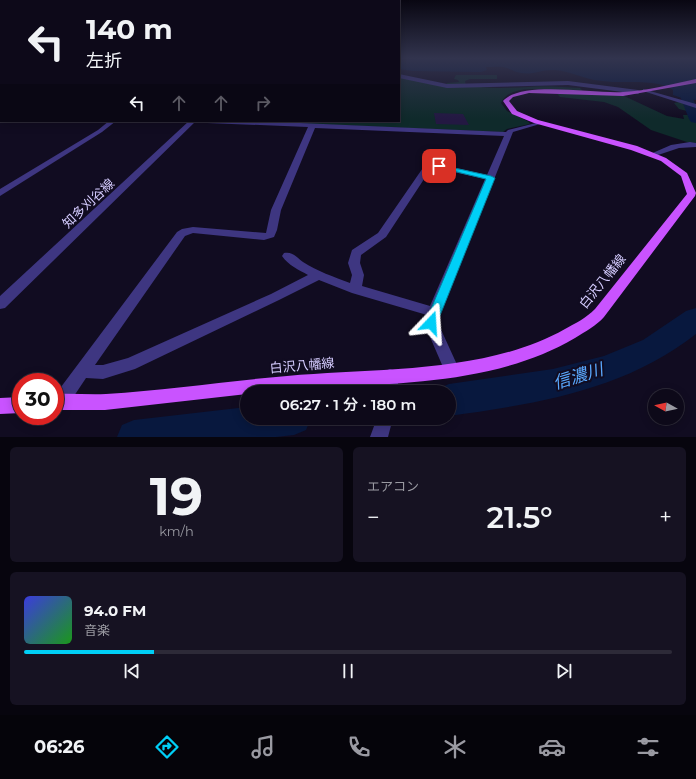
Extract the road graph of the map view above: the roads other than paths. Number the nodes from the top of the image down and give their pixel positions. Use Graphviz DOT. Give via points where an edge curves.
graph roads {
  1 [pos="411,78"];
  2 [pos="696,81"];
  3 [pos="642,91"];
  4 [pos="696,106"];
  5 [pos="112,122"];
  6 [pos="192,122"];
  7 [pos="228,122"];
  8 [pos="538,123"];
  9 [pos="312,126"];
  10 [pos="510,134"];
  11 [pos="696,144"];
  12 [pos="652,154"];
  13 [pos="491,178"];
  14 [pos="0,193"];
  15 [pos="288,256"];
  16 [pos="318,274"];
  17 [pos="355,289"];
  18 [pos="0,304"];
  19 [pos="434,312"];
  20 [pos="451,369"];
  21 [pos="82,371"];
  22 [pos="268,385"];
  23 [pos="356,385"];
  24 [pos="394,385"];
  25 [pos="240,388"];
  26 [pos="64,394"];
  27 [pos="64,402"];
  28 [pos="12,405"];
  29 [pos="0,406"];
  30 [pos="383,425"];
  31 [pos="379,437"];
  1 -- 3 [label="street" via="448,86 568,83"];
  2 -- 3 [label="main road, 白沢八幡線"];
  3 -- 4 [label="street"];
  3 -- 8 [label="main road, 白沢八幡線" via="618,94 536,91 515,94 507,99 506,103 511,110"];
  5 -- 14 [label="street"];
  6 -- 18 [label="street, 知多刈谷線"];
  7 -- 9 [label="street"];
  8 -- 10 [label="street" via="510,131"];
  8 -- 12 [label="main road, 白沢八幡線"];
  9 -- 10 [label="street"];
  9 -- 21 [label="street" via="276,210 270,235 264,237 193,230 181,234"];
  10 -- 13 [label="street"];
  11 -- 12 [label="street" via="678,145"];
  12 -- 20 [label="main road, 白沢八幡線" via="682,173 692,187 692,194 592,321 540,349 494,362"];
  13 -- 17 [label="street" via="430,164 382,235 356,253 354,263 358,275"];
  13 -- 19 [label="street"];
  15 -- 16 [label="street" via="294,263"];
  16 -- 17 [label="street"];
  16 -- 21 [label="street" via="275,297 130,364 103,372"];
  17 -- 19 [label="street"];
  19 -- 20 [label="street" via="431,323"];
  20 -- 24 [label="main road, 白沢八幡線"];
  21 -- 26 [label="street"];
  22 -- 23 [label="main road, 白沢八幡線"];
  25 -- 27 [label="main road, 白沢八幡線" via="102,402"];
  28 -- 29 [label="main road"];
  30 -- 31 [label="street"];
}
